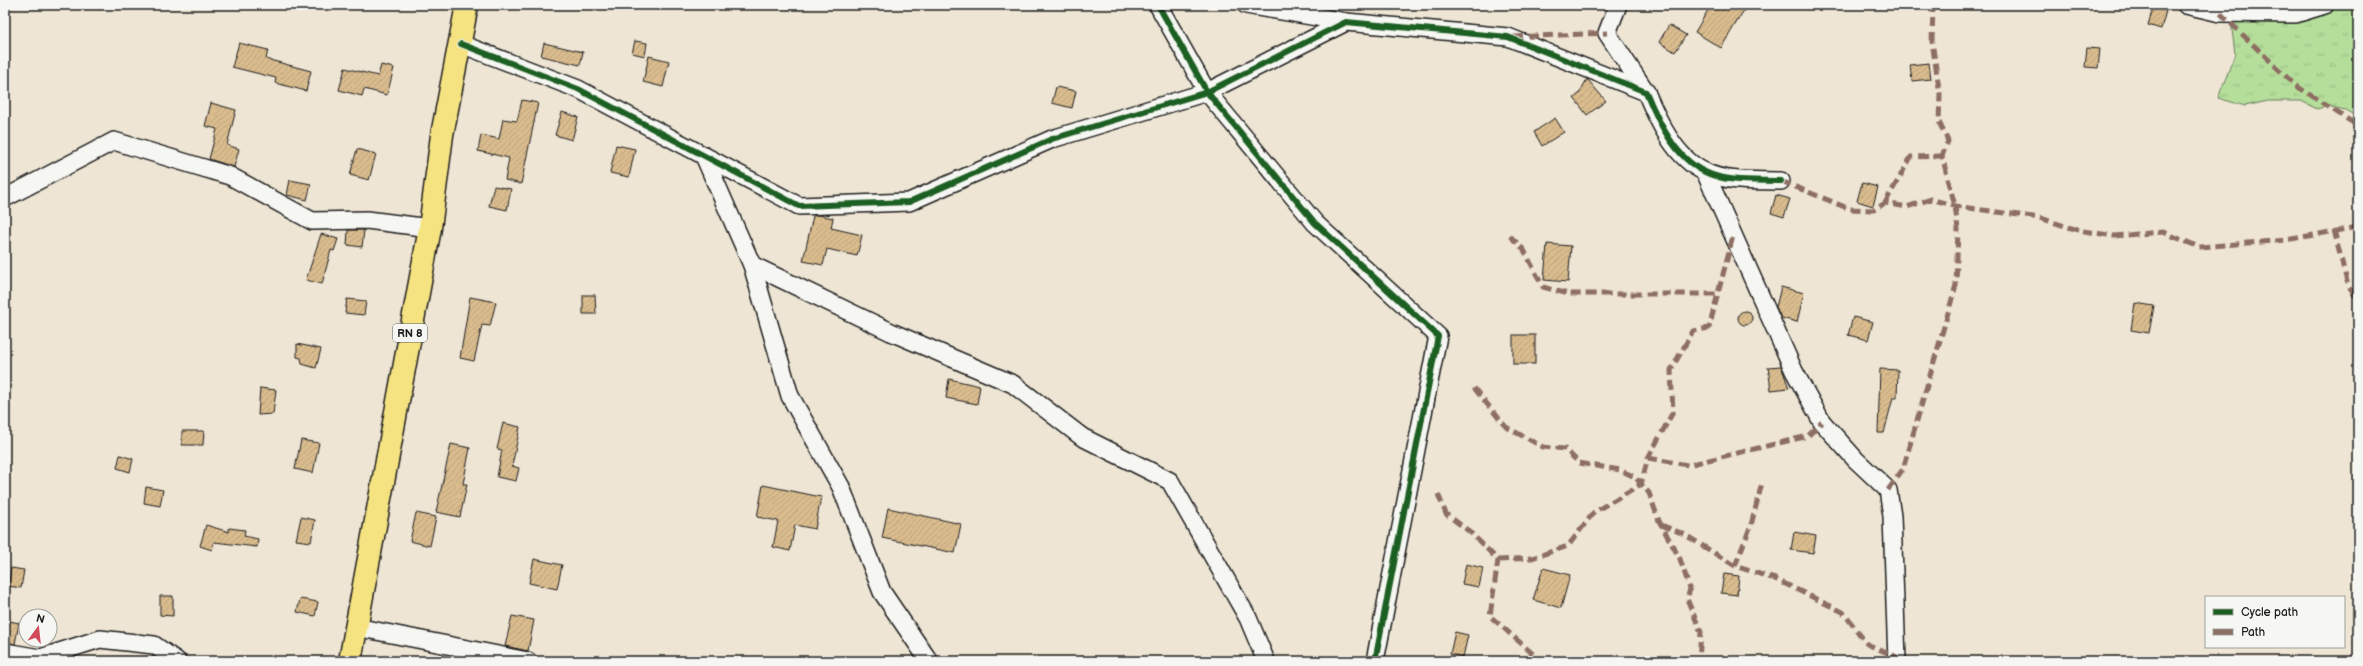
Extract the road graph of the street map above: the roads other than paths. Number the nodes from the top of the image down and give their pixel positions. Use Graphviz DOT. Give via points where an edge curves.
graph roads {
  1 [pos="467,5"];
  2 [pos="1158,5"];
  3 [pos="1246,5"];
  4 [pos="1618,5"];
  5 [pos="2186,5"];
  6 [pos="2325,5"];
  7 [pos="1346,22"];
  8 [pos="461,44"];
  9 [pos="1207,92"];
  10 [pos="1646,92"];
  11 [pos="704,156"];
  12 [pos="1705,172"];
  13 [pos="1781,181"];
  14 [pos="5,198"];
  15 [pos="430,228"];
  16 [pos="752,265"];
  17 [pos="356,627"];
  18 [pos="5,652"];
  19 [pos="176,661"];
  20 [pos="350,661"];
  21 [pos="528,661"];
  22 [pos="929,661"];
  23 [pos="1266,661"];
  24 [pos="1375,661"];
  25 [pos="1897,661"];
  1 -- 8 [label="main road, RN 8"];
  2 -- 9 [label="street"];
  3 -- 7 [label="street"];
  4 -- 10 [label="street" via="1607,33"];
  5 -- 6 [label="street" via="2220,13 2296,14"];
  7 -- 9 [label="street"];
  7 -- 10 [label="street" via="1508,37"];
  8 -- 11 [label="street" via="578,89"];
  8 -- 15 [label="main road, RN 8" via="442,135"];
  9 -- 11 [label="street" via="1052,139 909,202 799,206"];
  9 -- 24 [label="street" via="1315,224 1438,336"];
  10 -- 12 [label="street" via="1660,125 1678,151"];
  11 -- 16 [label="street"];
  12 -- 13 [label="street" via="1734,179"];
  12 -- 25 [label="street" via="1794,371 1822,422 1856,460 1888,490 1892,516"];
  14 -- 15 [label="street" via="114,141 230,176 312,222 367,220"];
  15 -- 17 [label="main road, RN 8"];
  16 -- 22 [label="street" via="790,396 841,486 882,592"];
  16 -- 23 [label="street" via="891,332 1012,384 1082,437 1170,481 1248,618"];
  17 -- 20 [label="main road, RN 8"];
  17 -- 21 [label="street"];
  18 -- 19 [label="street" via="40,658 100,639 154,645"];
}
